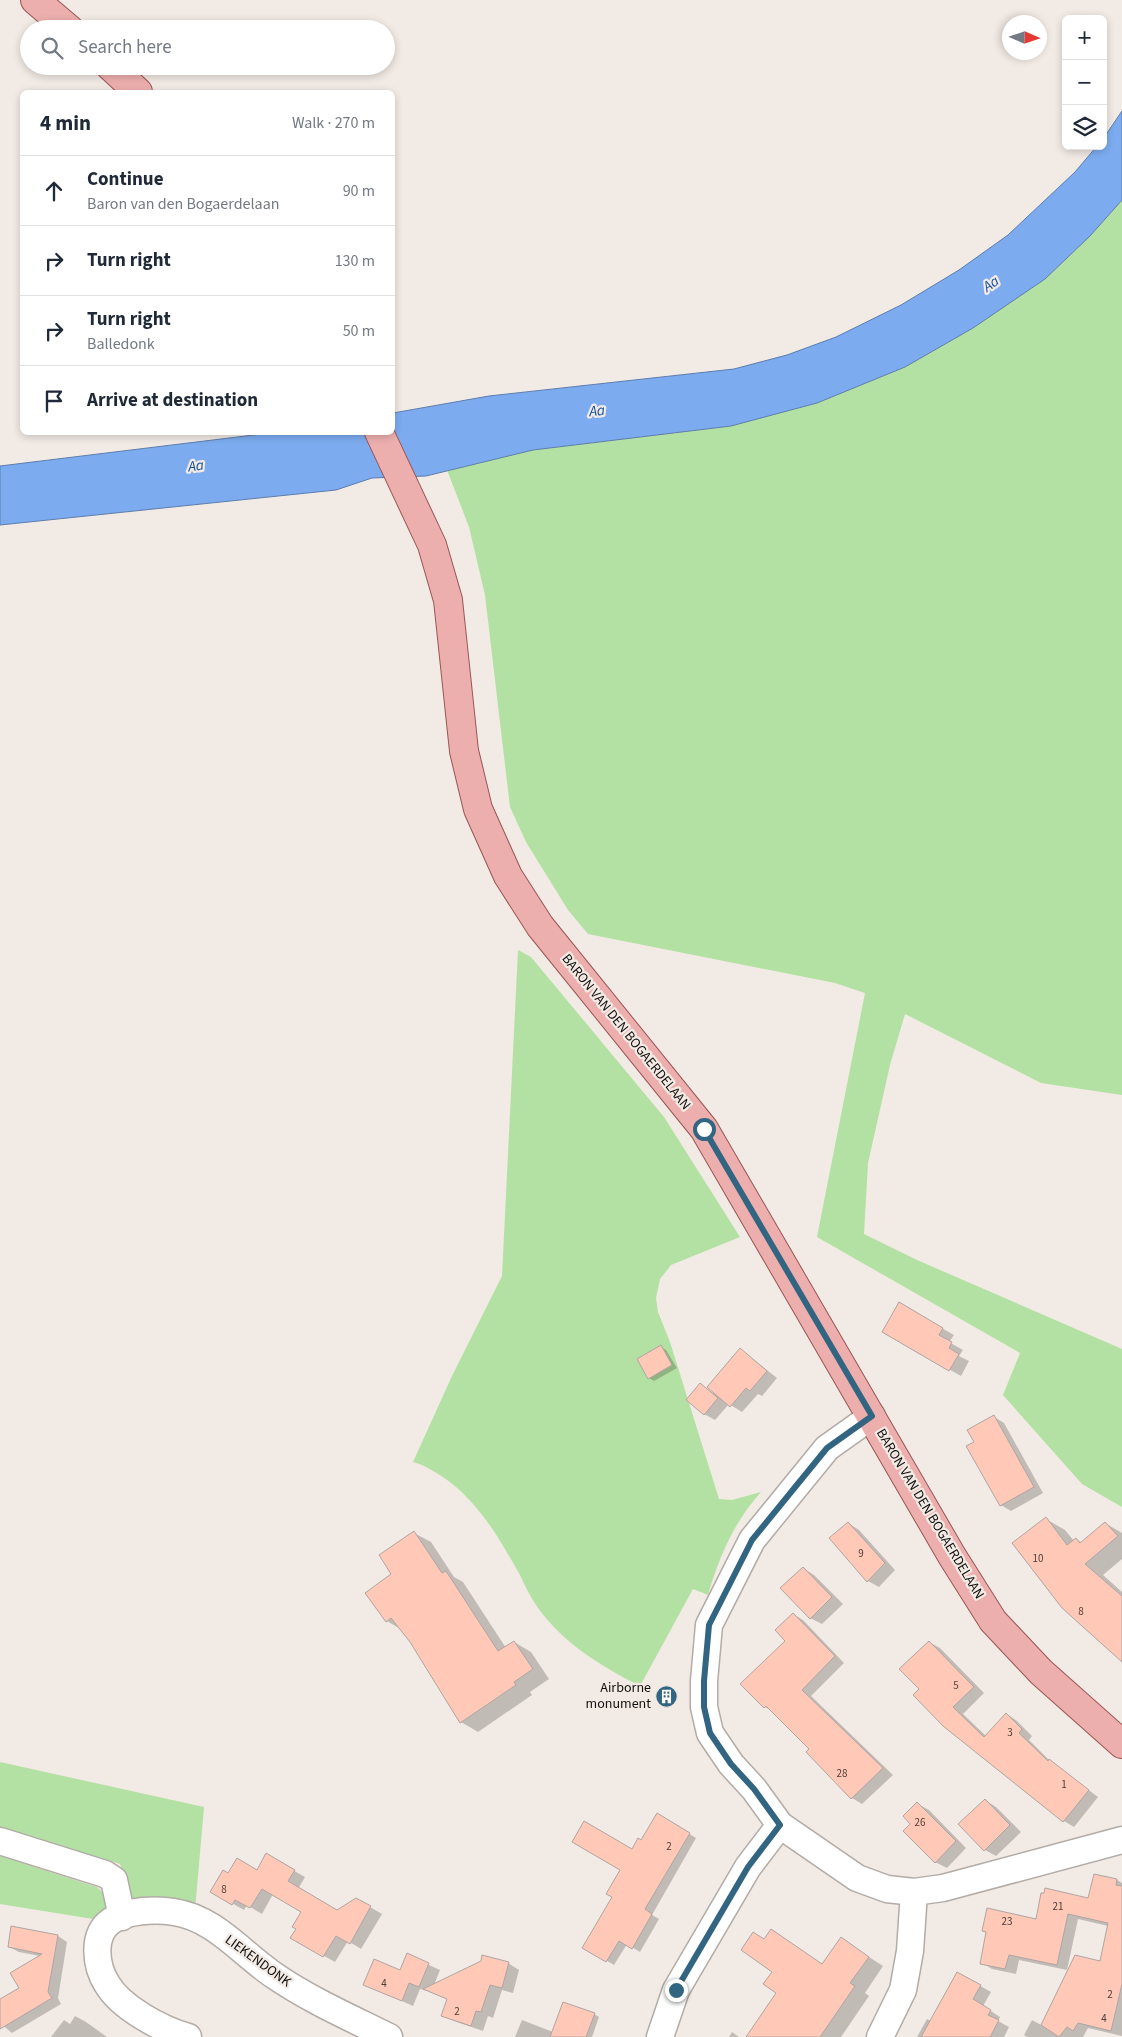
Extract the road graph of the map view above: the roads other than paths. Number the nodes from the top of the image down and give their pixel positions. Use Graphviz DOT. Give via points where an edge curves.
graph roads {
  1 [pos="35,0"];
  2 [pos="58,20"];
  3 [pos="120,75"];
  4 [pos="136,90"];
  5 [pos="380,435"];
  6 [pos="872,1416"];
  7 [pos="1122,1744"];
  8 [pos="780,1825"];
  9 [pos="1122,1840"];
  10 [pos="0,1841"];
  11 [pos="914,1892"];
  12 [pos="122,1916"];
  13 [pos="188,2037"];
  14 [pos="389,2037"];
  15 [pos="660,2037"];
  16 [pos="880,2037"];
  1 -- 2 [label="main road"];
  3 -- 4 [label="main road"];
  5 -- 6 [label="main road, BARON VAN DEN BOGAERDELAAN" via="432,545 448,600 464,751 478,809 508,876 540,926 704,1129"];
  6 -- 7 [label="main road, BARON VAN DEN BOGAERDELAAN" via="993,1621 1041,1672"];
  6 -- 8 [label="street" via="827,1448 752,1540 709,1625 704,1707 710,1733"];
  8 -- 11 [label="street" via="856,1878 887,1889"];
  8 -- 15 [label="street" via="748,1867 676,1990"];
  9 -- 11 [label="street" via="943,1888"];
  10 -- 12 [label="street" via="114,1880"];
  11 -- 16 [label="street" via="910,1951 903,1990"];
  12 -- 13 [label="street, LIEKENDONK" via="110,1922 98,1943 97,1955 107,1984 124,2005 174,2033"];
  12 -- 14 [label="street, LIEKENDONK" via="150,1911 190,1915 210,1924 276,1976"];
}
